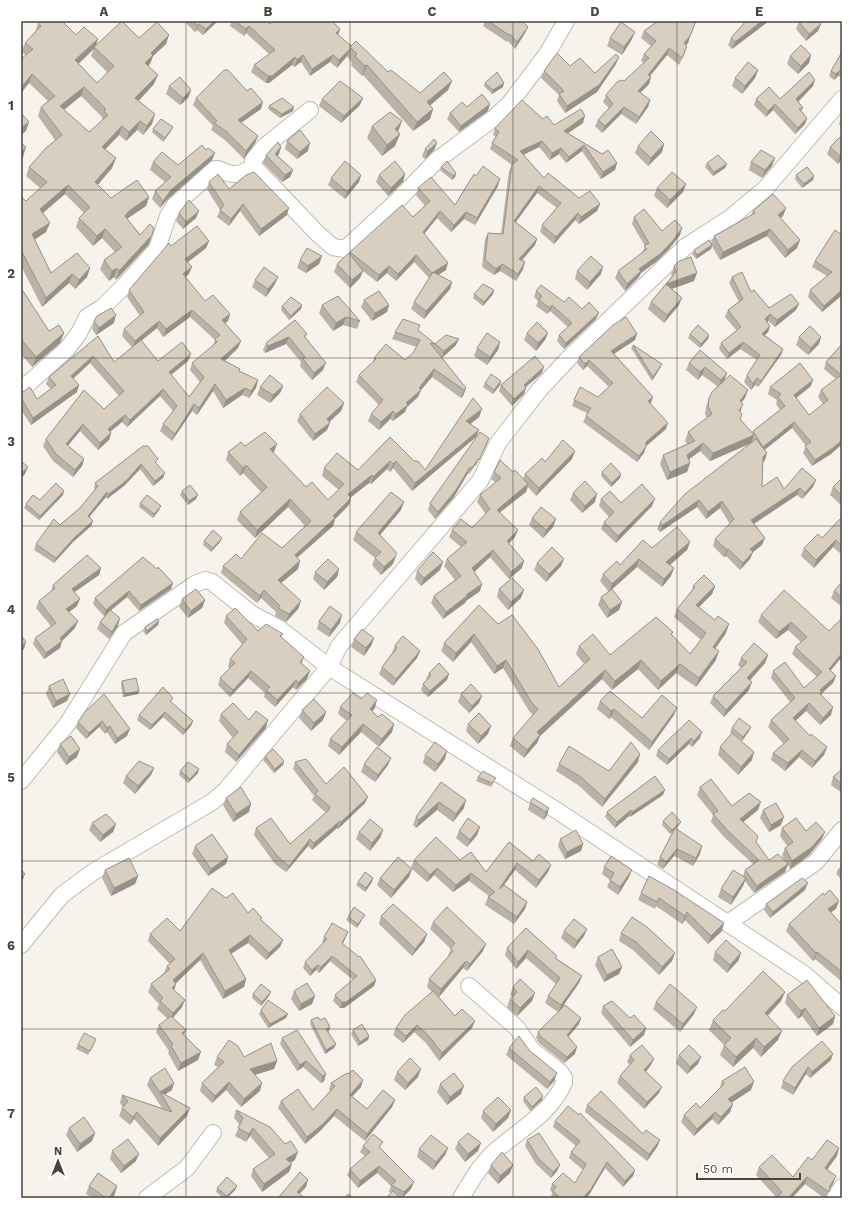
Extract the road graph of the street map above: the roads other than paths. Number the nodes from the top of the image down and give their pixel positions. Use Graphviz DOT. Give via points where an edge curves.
graph roads {
  1 [pos="566,21"];
  2 [pos="842,99"];
  3 [pos="310,110"];
  4 [pos="254,167"];
  5 [pos="21,386"];
  6 [pos="329,666"];
  7 [pos="21,782"];
  8 [pos="842,830"];
  9 [pos="728,923"];
  10 [pos="21,945"];
  11 [pos="468,986"];
  12 [pos="842,1007"];
  13 [pos="213,1133"];
  14 [pos="842,1187"];
  15 [pos="147,1198"];
  16 [pos="461,1198"];
  17 [pos="835,1198"];
  1 -- 4 [label="street" via="547,54 510,103 437,160 345,249 333,247 318,234"];
  2 -- 6 [label="street" via="765,189 730,218 685,247 540,389 498,443 480,481 339,646"];
  3 -- 4 [label="street" via="264,147 253,160"];
  4 -- 5 [label="street" via="236,175 215,169 175,205 168,216 157,249 103,307 87,317 67,349"];
  6 -- 7 [label="street" via="280,629 252,614 212,582 205,580 195,584 124,633 68,723"];
  6 -- 9 [label="street"];
  6 -- 10 [label="street" via="226,790 212,802 93,872 62,895"];
  8 -- 9 [label="street" via="816,862"];
  9 -- 12 [label="street" via="804,974"];
  11 -- 16 [label="street" via="517,1028 532,1050 560,1072 564,1083 544,1113 479,1167"];
  13 -- 15 [label="street" via="187,1168"];
  14 -- 17 [label="street"];
}
